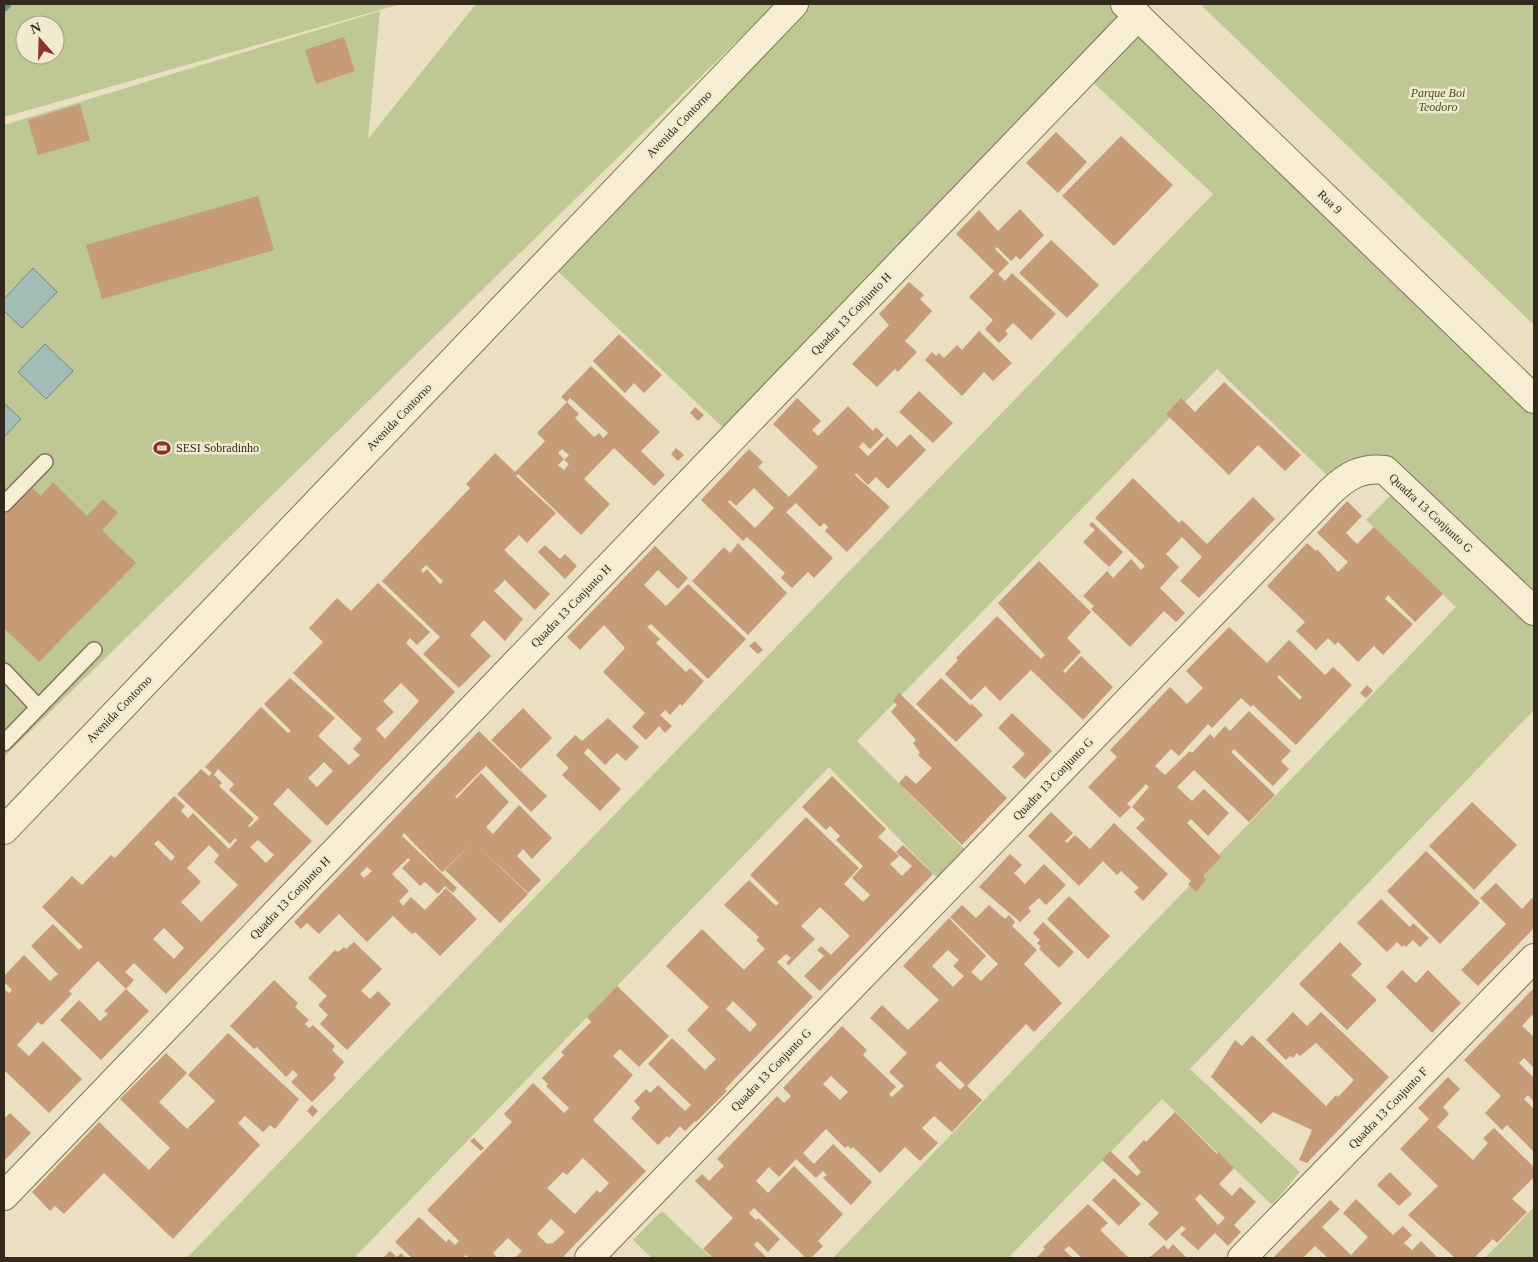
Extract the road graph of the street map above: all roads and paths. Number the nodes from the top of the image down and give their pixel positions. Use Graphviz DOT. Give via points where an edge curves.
graph roads {
  1 [pos="794,4"];
  2 [pos="1132,10"];
  3 [pos="1534,400"];
  4 [pos="45,462"];
  5 [pos="4,504"];
  6 [pos="1534,611"];
  7 [pos="94,650"];
  8 [pos="4,671"];
  9 [pos="38,707"];
  10 [pos="4,743"];
  11 [pos="4,830"];
  12 [pos="1534,958"];
  13 [pos="4,1196"];
  14 [pos="589,1258"];
  15 [pos="1242,1258"];
  1 -- 11 [label="street, Avenida Contorno"];
  2 -- 3 [label="street, Rua 9"];
  2 -- 13 [label="street, Quadra 13 Conjunto H"];
  4 -- 5 [label="lane"];
  6 -- 14 [label="street, Quadra 13 Conjunto G" via="1385,470 1364,470 1344,479"];
  7 -- 9 [label="lane"];
  8 -- 9 [label="lane"];
  9 -- 10 [label="lane"];
  12 -- 15 [label="street, Quadra 13 Conjunto F"];
}
